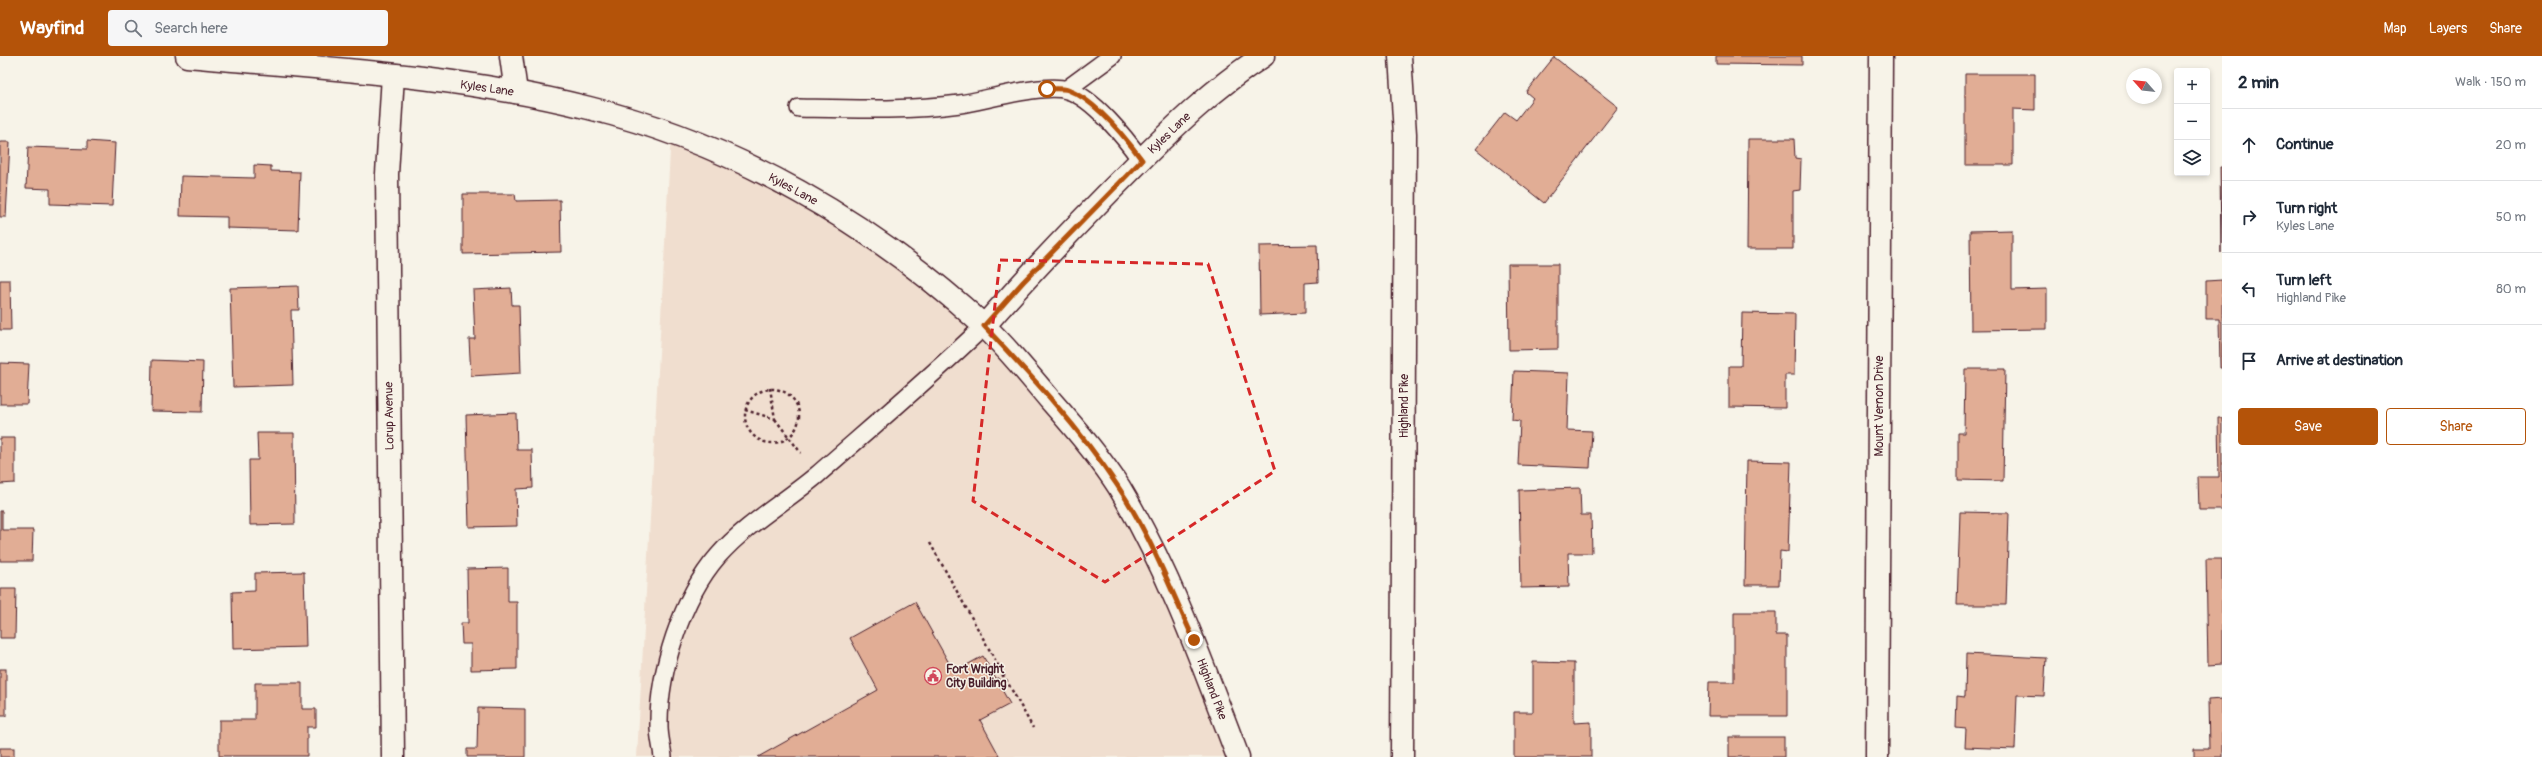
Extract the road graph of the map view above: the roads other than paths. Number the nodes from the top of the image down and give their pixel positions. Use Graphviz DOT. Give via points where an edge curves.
graph roads {
  1 [pos="187,56"];
  2 [pos="511,56"];
  3 [pos="1112,56"];
  4 [pos="1263,56"];
  5 [pos="1400,56"];
  6 [pos="1881,56"];
  7 [pos="393,75"];
  8 [pos="1067,89"];
  9 [pos="516,92"];
  10 [pos="799,108"];
  11 [pos="1142,160"];
  12 [pos="984,326"];
  13 [pos="393,757"];
  14 [pos="663,757"];
  15 [pos="1238,757"];
  16 [pos="1402,757"];
  17 [pos="1877,757"];
  1 -- 7 [label="street, Kyles Lane"];
  2 -- 9 [label="street"];
  3 -- 8 [label="lane"];
  4 -- 11 [label="street, Kyles Lane" via="1200,103"];
  5 -- 16 [label="street, Highland Pike" via="1405,134"];
  6 -- 17 [label="street, Mount Vernon Drive"];
  7 -- 9 [label="street, Kyles Lane"];
  7 -- 13 [label="street, Lorup Avenue" via="387,174"];
  8 -- 10 [label="lane" via="1047,89 959,104 898,108"];
  8 -- 11 [label="lane" via="1088,101 1131,145"];
  9 -- 12 [label="street, Kyles Lane" via="590,108 671,132 748,166 806,196 873,237 935,284"];
  11 -- 12 [label="street, Kyles Lane" via="1023,282"];
  12 -- 14 [label="lane" via="817,474 719,555 695,588 672,644 662,691 659,727"];
  12 -- 15 [label="street, Highland Pike" via="1086,441 1118,486 1156,556 1194,640"];
}
